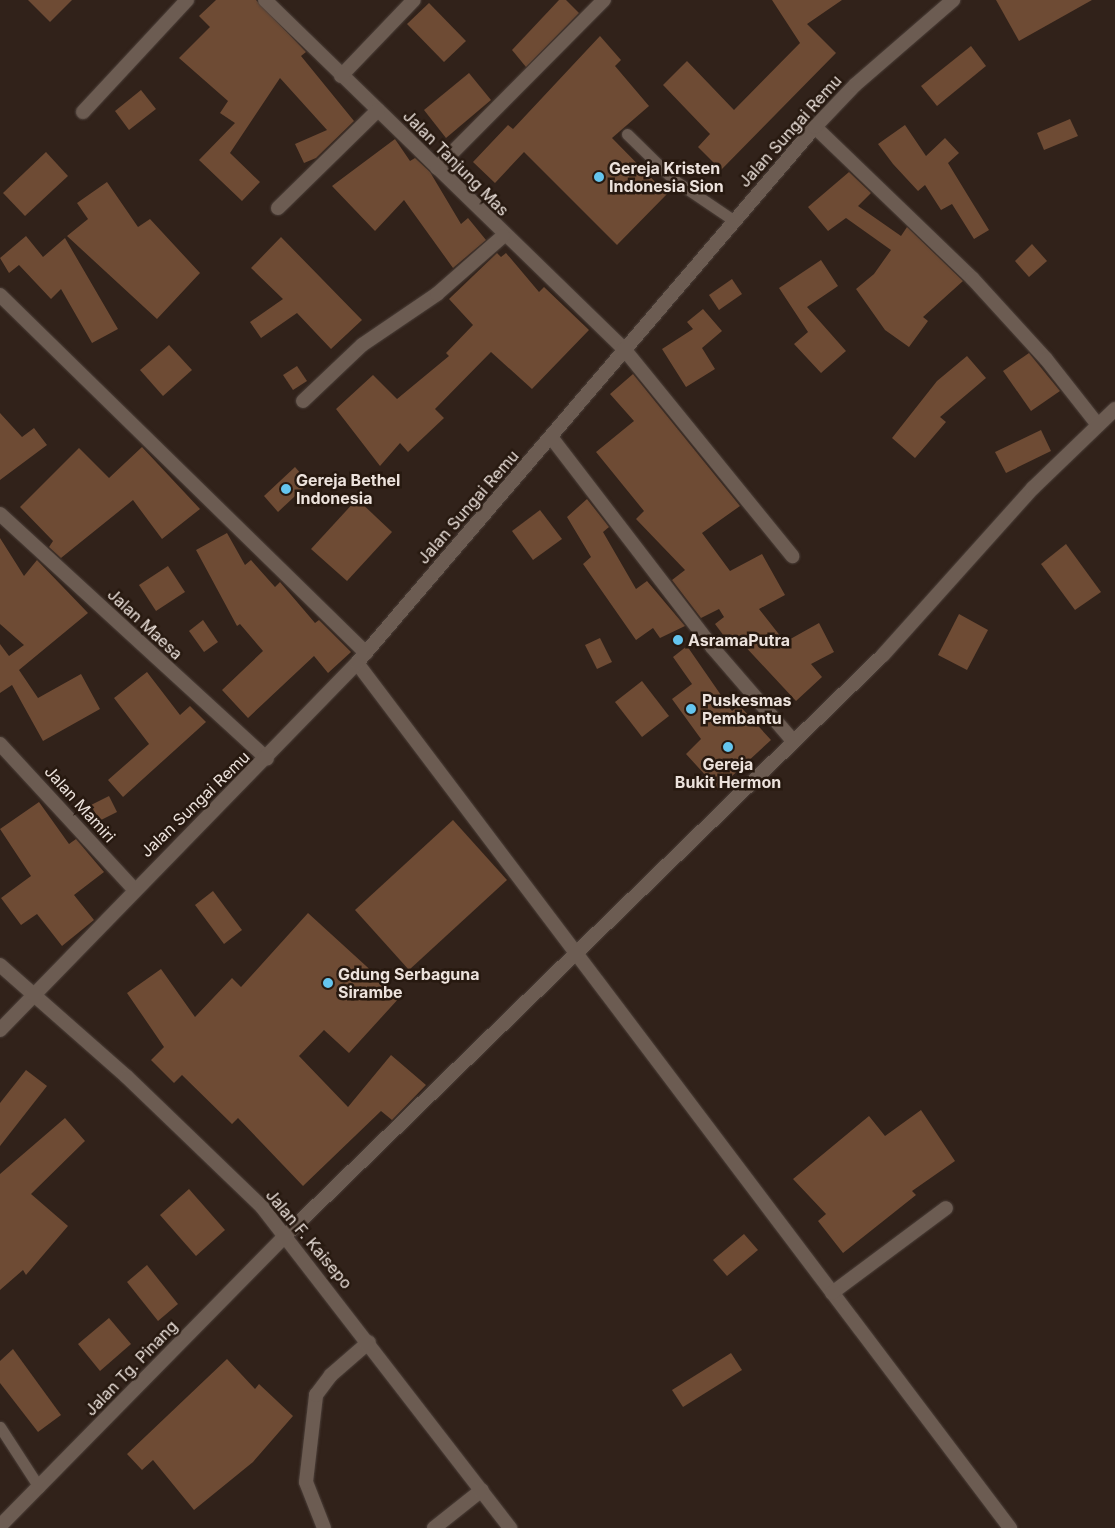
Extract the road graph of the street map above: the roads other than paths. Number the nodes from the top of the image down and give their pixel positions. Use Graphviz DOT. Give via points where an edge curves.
graph roads {
  1 [pos="187,0"];
  2 [pos="265,0"];
  3 [pos="414,0"];
  4 [pos="604,0"];
  5 [pos="953,0"];
  6 [pos="340,76"];
  7 [pos="378,110"];
  8 [pos="83,112"];
  9 [pos="815,127"];
  10 [pos="627,134"];
  11 [pos="437,168"];
  12 [pos="278,208"];
  13 [pos="733,220"];
  14 [pos="503,236"];
  15 [pos="0,295"];
  16 [pos="624,349"];
  17 [pos="303,401"];
  18 [pos="1115,409"];
  19 [pos="1098,426"];
  20 [pos="551,437"];
  21 [pos="0,514"];
  22 [pos="792,556"];
  23 [pos="362,658"];
  24 [pos="793,741"];
  25 [pos="0,744"];
  26 [pos="267,759"];
  27 [pos="134,889"];
  28 [pos="577,951"];
  29 [pos="0,965"];
  30 [pos="34,995"];
  31 [pos="0,1030"];
  32 [pos="946,1208"];
  33 [pos="286,1235"];
  34 [pos="832,1293"];
  35 [pos="369,1342"];
  36 [pos="0,1427"];
  37 [pos="39,1487"];
  38 [pos="482,1490"];
  39 [pos="0,1526"];
  40 [pos="324,1528"];
  41 [pos="434,1528"];
  42 [pos="510,1528"];
  43 [pos="1010,1528"];
  1 -- 8 [label="street"];
  2 -- 6 [label="street, Jalan Tanjung Mas"];
  3 -- 6 [label="street"];
  4 -- 11 [label="street"];
  5 -- 9 [label="street, Jalan Sungai Remu" via="855,85"];
  6 -- 7 [label="street, Jalan Tanjung Mas"];
  7 -- 11 [label="street, Jalan Tanjung Mas"];
  7 -- 12 [label="street"];
  9 -- 13 [label="street, Jalan Sungai Remu"];
  9 -- 19 [label="street" via="972,278 1046,359"];
  10 -- 13 [label="lane" via="674,180"];
  11 -- 14 [label="street, Jalan Tanjung Mas"];
  13 -- 16 [label="street, Jalan Sungai Remu"];
  14 -- 16 [label="street, Jalan Tanjung Mas"];
  14 -- 17 [label="street" via="437,294 362,345"];
  15 -- 23 [label="street"];
  16 -- 20 [label="street, Jalan Sungai Remu"];
  16 -- 22 [label="street, Jalan Tanjung Mas"];
  18 -- 19 [label="street, Jalan Tg. Pinang"];
  19 -- 24 [label="street, Jalan Tg. Pinang" via="951,576 883,655"];
  20 -- 23 [label="street, Jalan Sungai Remu"];
  20 -- 24 [label="street" via="712,648"];
  21 -- 26 [label="street, Jalan Maesa"];
  23 -- 26 [label="street, Jalan Sungai Remu"];
  23 -- 28 [label="street"];
  24 -- 28 [label="street, Jalan Tg. Pinang"];
  25 -- 27 [label="street, Jalan Mamiri"];
  26 -- 27 [label="street, Jalan Sungai Remu"];
  27 -- 30 [label="street, Jalan Sungai Remu"];
  28 -- 33 [label="street, Jalan Tg. Pinang"];
  28 -- 34 [label="street"];
  29 -- 30 [label="street, Jalan F. Kaisepo"];
  30 -- 31 [label="street, Jalan Sungai Remu"];
  30 -- 33 [label="street, Jalan F. Kaisepo" via="127,1077"];
  32 -- 34 [label="street"];
  33 -- 35 [label="street, Jalan F. Kaisepo"];
  33 -- 37 [label="street, Jalan Tg. Pinang"];
  34 -- 43 [label="street"];
  35 -- 38 [label="street, Jalan F. Kaisepo"];
  35 -- 40 [label="street" via="331,1375 316,1396 306,1482"];
  36 -- 37 [label="lane"];
  37 -- 39 [label="street, Jalan Tg. Pinang"];
  38 -- 41 [label="street"];
  38 -- 42 [label="street, Jalan F. Kaisepo"];
}
